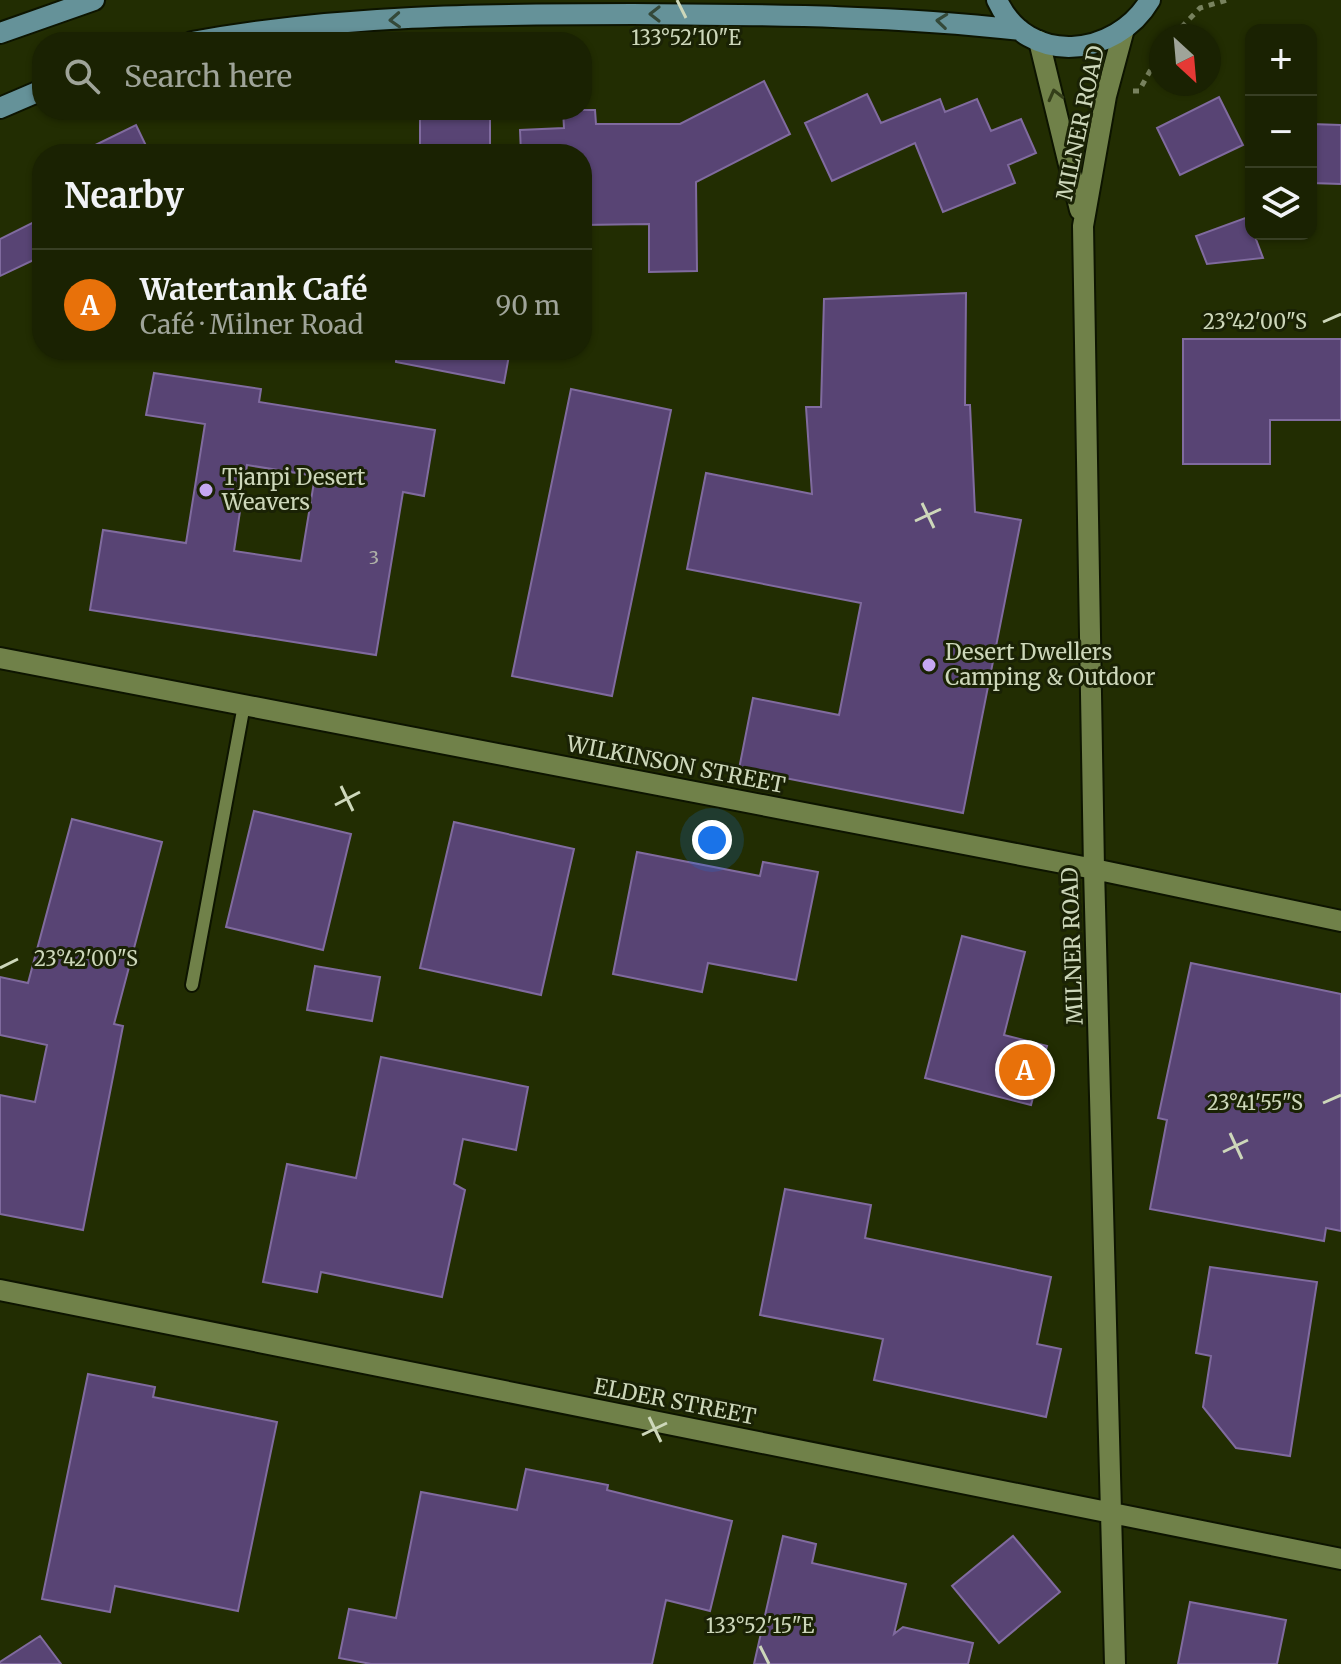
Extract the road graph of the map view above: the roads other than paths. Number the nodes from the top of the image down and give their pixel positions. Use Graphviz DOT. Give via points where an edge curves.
graph roads {
  1 [pos="94,0"];
  2 [pos="997,0"];
  3 [pos="1150,0"];
  4 [pos="1169,0"];
  5 [pos="1128,26"];
  6 [pos="1020,30"];
  7 [pos="245,32"];
  8 [pos="0,33"];
  9 [pos="1039,41"];
  10 [pos="32,94"];
  11 [pos="0,108"];
  12 [pos="1083,226"];
  13 [pos="0,658"];
  14 [pos="244,705"];
  15 [pos="1094,869"];
  16 [pos="1341,921"];
  17 [pos="192,985"];
  18 [pos="0,1290"];
  19 [pos="1112,1512"];
  20 [pos="1341,1559"];
  21 [pos="1115,1664"];
  1 -- 8 [label="main road"];
  2 -- 6 [label="main road"];
  3 -- 5 [label="main road"];
  4 -- 5 [label="main road"];
  5 -- 9 [label="main road" via="1110,40 1083,47"];
  5 -- 12 [label="street, MILNER ROAD" via="1106,96"];
  6 -- 7 [label="main road, one-way" via="844,15 514,14"];
  6 -- 9 [label="main road"];
  12 -- 9 [label="street, MILNER ROAD, one-way"];
  10 -- 11 [label="main road"];
  12 -- 15 [label="street, MILNER ROAD"];
  13 -- 14 [label="street, WILKINSON STREET"];
  14 -- 15 [label="street, WILKINSON STREET"];
  14 -- 17 [label="lane"];
  15 -- 16 [label="street, WILKINSON STREET"];
  15 -- 19 [label="street, MILNER ROAD"];
  18 -- 19 [label="street, ELDER STREET"];
  19 -- 20 [label="street, ELDER STREET"];
  19 -- 21 [label="street, MILNER ROAD"];
}
